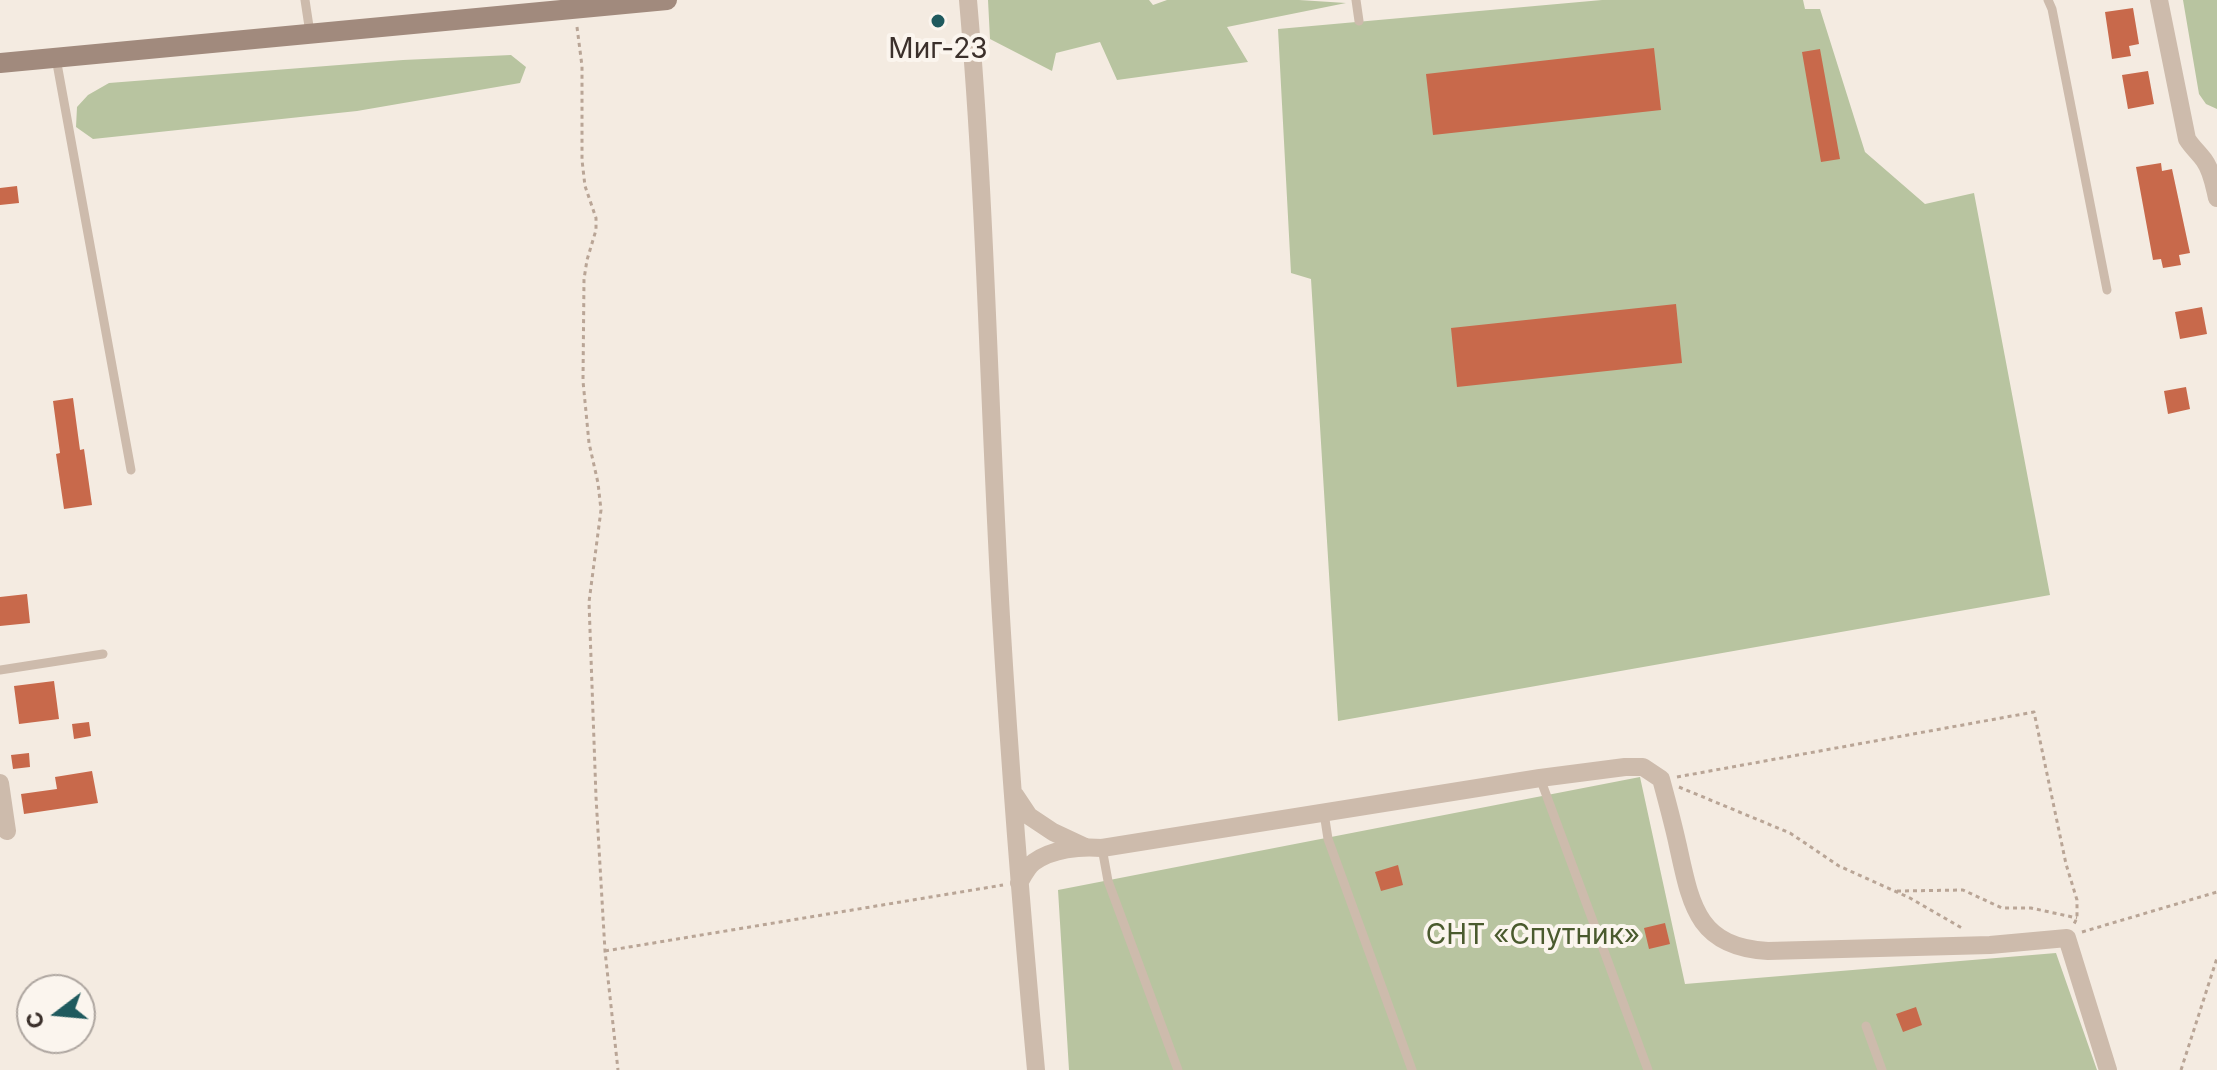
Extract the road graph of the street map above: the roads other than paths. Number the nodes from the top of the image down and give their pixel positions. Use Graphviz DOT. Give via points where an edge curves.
graph roads {
  1 [pos="305,0"];
  2 [pos="667,0"];
  3 [pos="968,0"];
  4 [pos="1356,0"];
  5 [pos="2048,0"];
  6 [pos="2159,0"];
  7 [pos="1359,21"];
  8 [pos="310,33"];
  9 [pos="56,58"];
  10 [pos="0,63"];
  11 [pos="2217,198"];
  12 [pos="2107,290"];
  13 [pos="131,470"];
  14 [pos="103,654"];
  15 [pos="0,670"];
  16 [pos="0,783"];
  17 [pos="1543,787"];
  18 [pos="1013,791"];
  19 [pos="1324,813"];
  20 [pos="7,831"];
  21 [pos="1093,848"];
  22 [pos="1019,883"];
  23 [pos="1866,1026"];
  24 [pos="1036,1070"];
  25 [pos="1178,1070"];
  26 [pos="1412,1070"];
  27 [pos="1648,1070"];
  28 [pos="1882,1070"];
  29 [pos="2108,1070"];
  1 -- 8 [label="lane"];
  2 -- 8 [label="main road"];
  3 -- 18 [label="street"];
  4 -- 7 [label="lane"];
  5 -- 12 [label="lane"];
  6 -- 11 [label="street" via="2187,139 2205,161"];
  8 -- 9 [label="main road"];
  9 -- 10 [label="main road"];
  9 -- 13 [label="lane"];
  14 -- 15 [label="lane"];
  16 -- 20 [label="street"];
  17 -- 19 [label="street"];
  17 -- 27 [label="lane"];
  17 -- 29 [label="street" via="1625,767 1643,767 1661,779 1698,917 1712,933 1748,950 2069,946"];
  18 -- 21 [label="street" via="1029,816"];
  18 -- 22 [label="street"];
  19 -- 21 [label="street"];
  19 -- 26 [label="lane" via="1328,839"];
  21 -- 22 [label="street" via="1056,852 1032,863"];
  21 -- 25 [label="lane"];
  22 -- 24 [label="street"];
  23 -- 28 [label="lane"];
}
